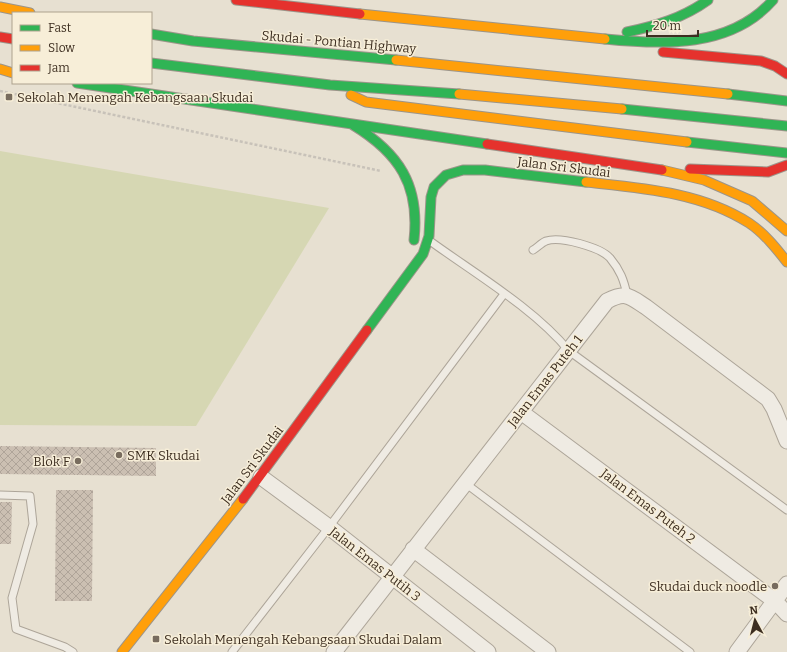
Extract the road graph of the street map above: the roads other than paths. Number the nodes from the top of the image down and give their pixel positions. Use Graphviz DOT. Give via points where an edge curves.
graph roads {
  1 [pos="236,0"];
  2 [pos="708,0"];
  3 [pos="773,1"];
  4 [pos="0,7"];
  5 [pos="25,12"];
  6 [pos="152,34"];
  7 [pos="0,37"];
  8 [pos="604,38"];
  9 [pos="12,39"];
  10 [pos="152,63"];
  11 [pos="0,69"];
  12 [pos="12,73"];
  13 [pos="787,74"];
  14 [pos="84,84"];
  15 [pos="330,85"];
  16 [pos="787,101"];
  17 [pos="353,125"];
  18 [pos="787,126"];
  19 [pos="787,153"];
  20 [pos="787,165"];
  21 [pos="661,170"];
  22 [pos="787,231"];
  23 [pos="428,240"];
  24 [pos="533,250"];
  25 [pos="787,262"];
  26 [pos="396,289"];
  27 [pos="504,294"];
  28 [pos="627,295"];
  29 [pos="569,351"];
  30 [pos="521,412"];
  31 [pos="787,441"];
  32 [pos="261,477"];
  33 [pos="465,483"];
  34 [pos="0,495"];
  35 [pos="787,510"];
  36 [pos="329,527"];
  37 [pos="413,549"];
  38 [pos="391,577"];
  39 [pos="787,584"];
  40 [pos="775,601"];
  41 [pos="787,614"];
  42 [pos="73,652"];
  43 [pos="122,652"];
  44 [pos="232,652"];
  45 [pos="334,652"];
  46 [pos="488,652"];
  47 [pos="548,652"];
  48 [pos="690,652"];
  49 [pos="737,652"];
  1 -- 8 [label="main road"];
  2 -- 8 [label="main road" via="680,18"];
  3 -- 8 [label="main road" via="745,23 721,34 701,39 656,42"];
  4 -- 5 [label="main road"];
  6 -- 16 [label="main road, Skudai - Pontian Highway" via="201,42 525,72"];
  7 -- 9 [label="main road"];
  8 -- 13 [label="main road" via="640,49 761,61"];
  10 -- 15 [label="main road"];
  11 -- 12 [label="main road"];
  14 -- 17 [label="main road"];
  15 -- 18 [label="main road" via="524,99"];
  15 -- 19 [label="main road" via="366,102 649,139"];
  17 -- 21 [label="main road"];
  17 -- 26 [label="main road, Jalan Sri Skudai" via="383,145 394,157 405,176 414,213 415,237"];
  20 -- 21 [label="main road" via="768,172 704,168"];
  21 -- 22 [label="main road" via="704,180 752,201"];
  23 -- 25 [label="main road, Jalan Sri Skudai" via="431,194 439,180 451,171 465,169 677,193 709,202 742,218 770,240"];
  23 -- 26 [label="main road, Jalan Sri Skudai" via="419,261"];
  23 -- 27 [label="lane"];
  24 -- 28 [label="lane" via="545,241 564,239 593,248 609,257 623,276"];
  26 -- 32 [label="main road, Jalan Sri Skudai"];
  27 -- 29 [label="lane" via="555,334"];
  27 -- 36 [label="lane"];
  28 -- 29 [label="street, Jalan Emas Puteh 1" via="618,295 607,301"];
  28 -- 31 [label="street" via="768,399"];
  29 -- 30 [label="street, Jalan Emas Puteh 1"];
  29 -- 35 [label="lane"];
  30 -- 33 [label="street, Jalan Emas Puteh 1"];
  30 -- 40 [label="street, Jalan Emas Puteh 2"];
  32 -- 36 [label="street, Jalan Emas Putih 3"];
  32 -- 43 [label="main road, Jalan Sri Skudai"];
  33 -- 37 [label="street, Jalan Emas Puteh 1"];
  33 -- 48 [label="lane"];
  34 -- 42 [label="lane" via="30,496 33,524 12,598 16,629"];
  36 -- 38 [label="street, Jalan Emas Putih 3"];
  36 -- 44 [label="lane"];
  37 -- 38 [label="street, Jalan Emas Puteh 1"];
  37 -- 47 [label="street"];
  38 -- 45 [label="street, Jalan Emas Puteh 1"];
  38 -- 46 [label="street, Jalan Emas Putih 3"];
  39 -- 40 [label="street"];
  40 -- 41 [label="street, Jalan Emas Puteh 2"];
  40 -- 49 [label="street"];
}
